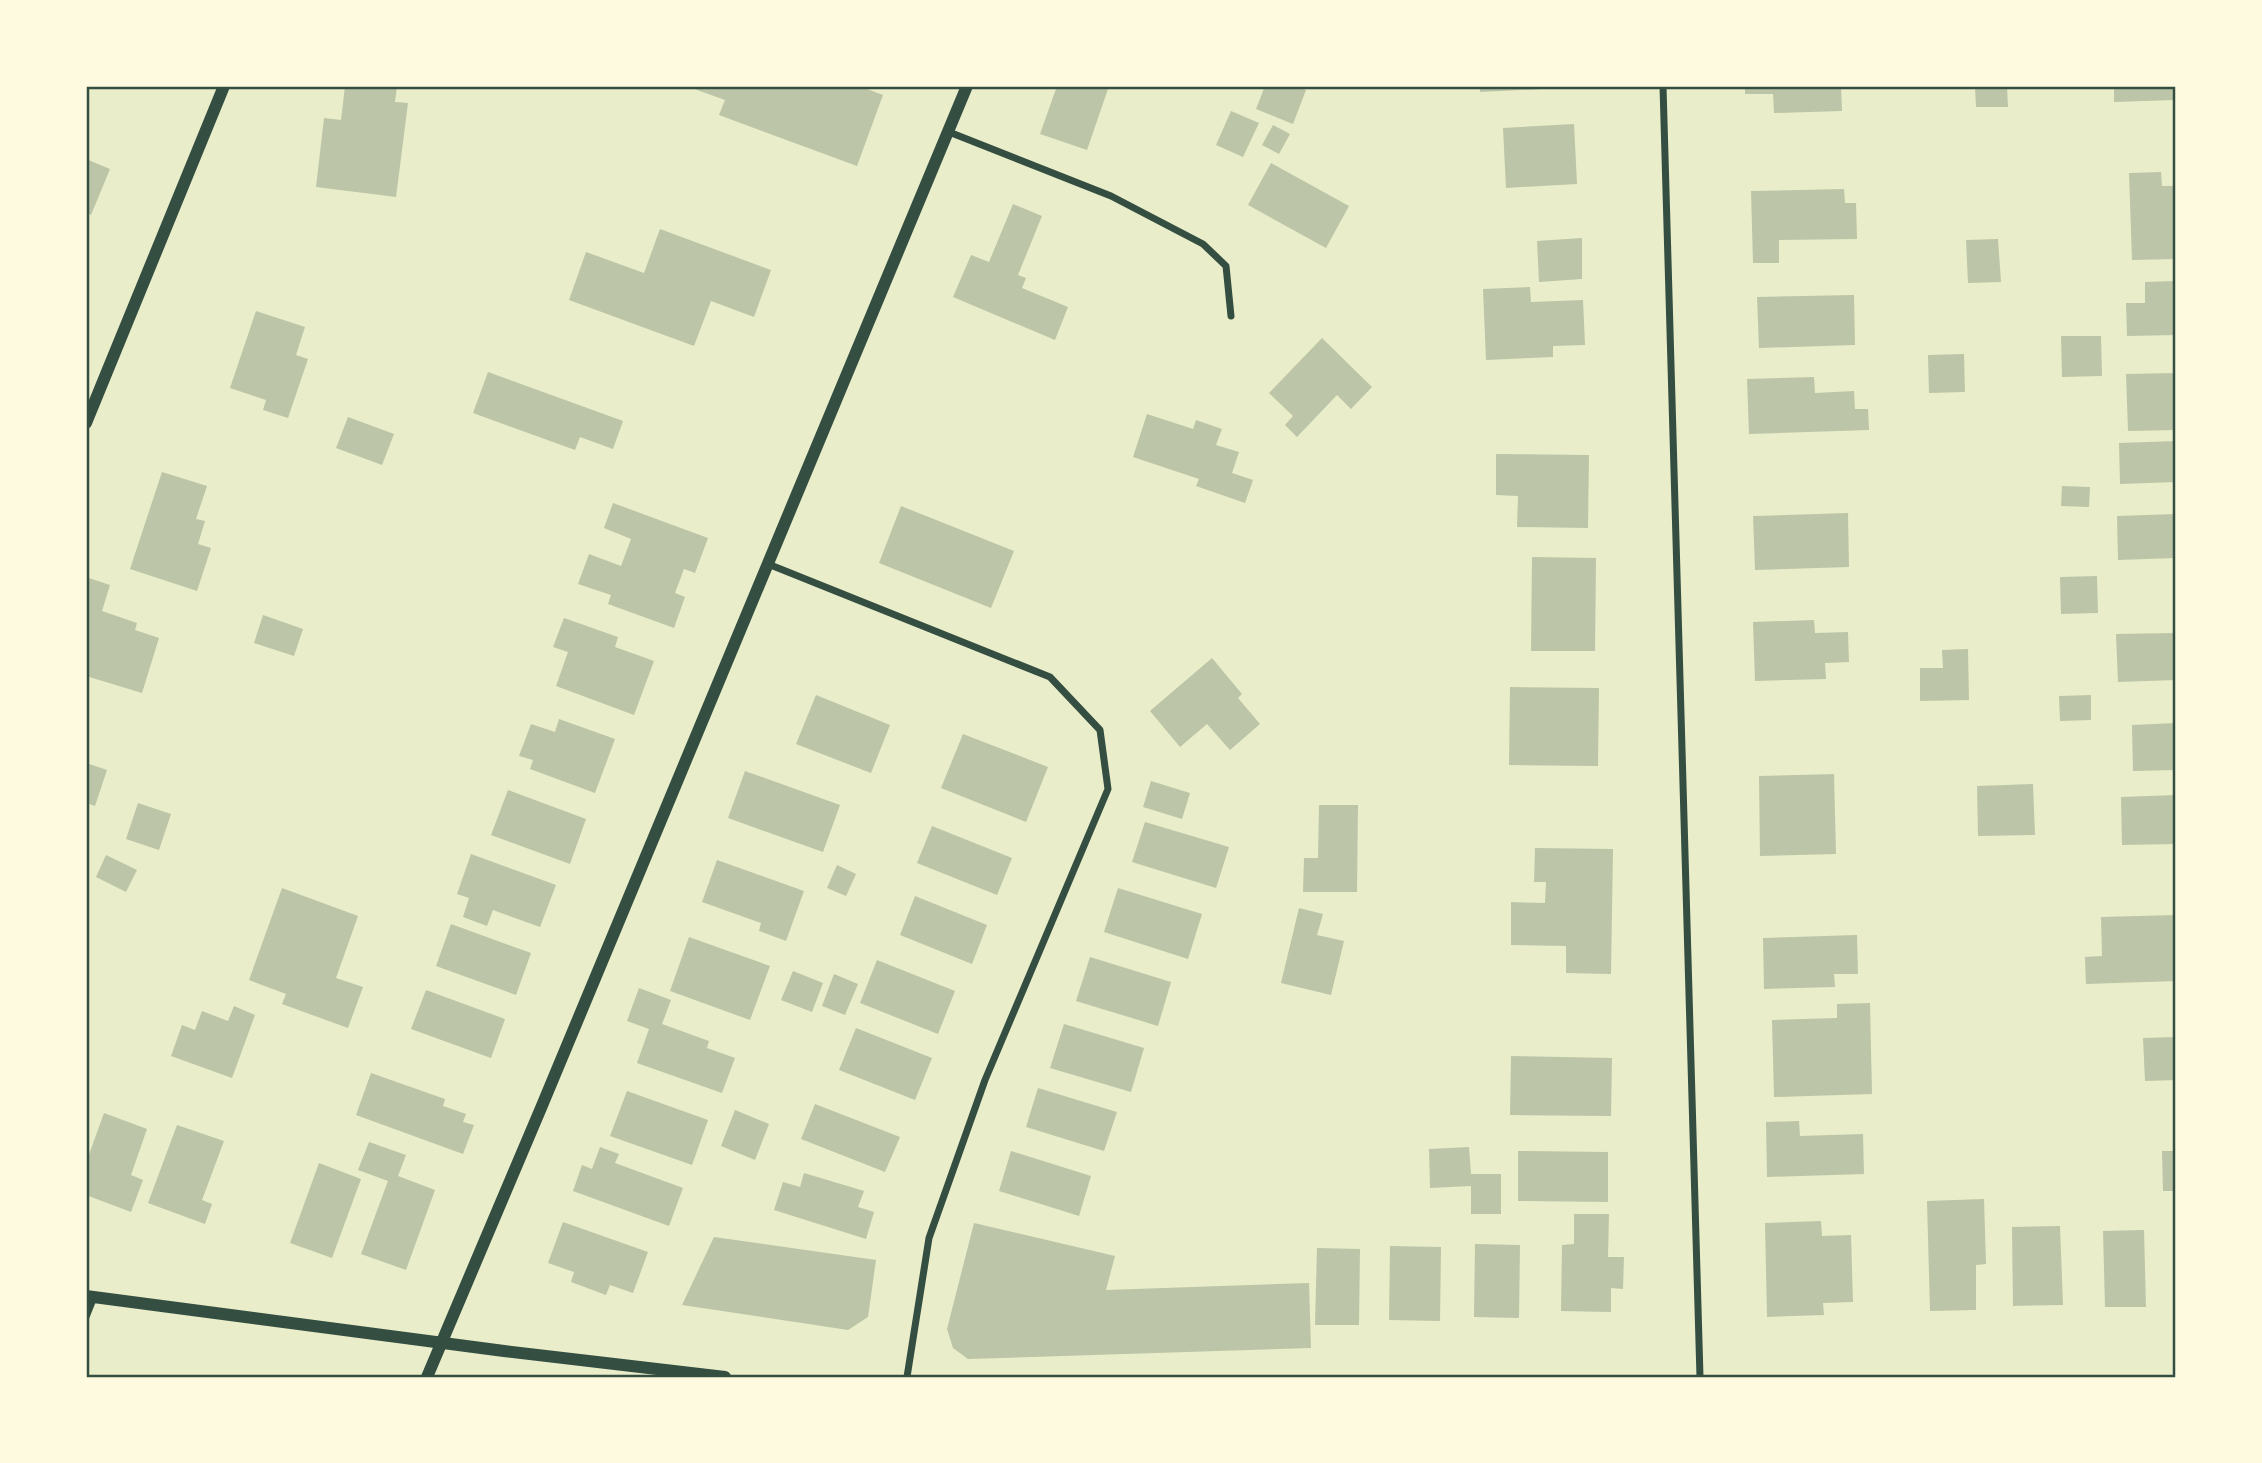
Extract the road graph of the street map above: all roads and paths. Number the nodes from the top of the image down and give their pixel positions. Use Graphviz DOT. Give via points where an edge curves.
graph roads {
  1 [pos="224,86"];
  2 [pos="967,86"];
  3 [pos="1663,86"];
  4 [pos="948,132"];
  5 [pos="1231,316"];
  6 [pos="86,423"];
  7 [pos="768,564"];
  8 [pos="90,1296"];
  9 [pos="86,1317"];
  10 [pos="441,1342"];
  11 [pos="427,1377"];
  12 [pos="725,1377"];
  13 [pos="907,1377"];
  14 [pos="1700,1377"];
  1 -- 6 [label="street"];
  2 -- 4 [label="street"];
  3 -- 14 [label="street"];
  4 -- 5 [label="street" via="1111,196 1203,244 1226,266"];
  4 -- 7 [label="street"];
  7 -- 10 [label="street"];
  7 -- 13 [label="street" via="1049,677 1100,730 1108,789 985,1080 929,1238"];
  8 -- 9 [label="street"];
  8 -- 10 [label="street"];
  10 -- 11 [label="street"];
  10 -- 12 [label="street"];
}
